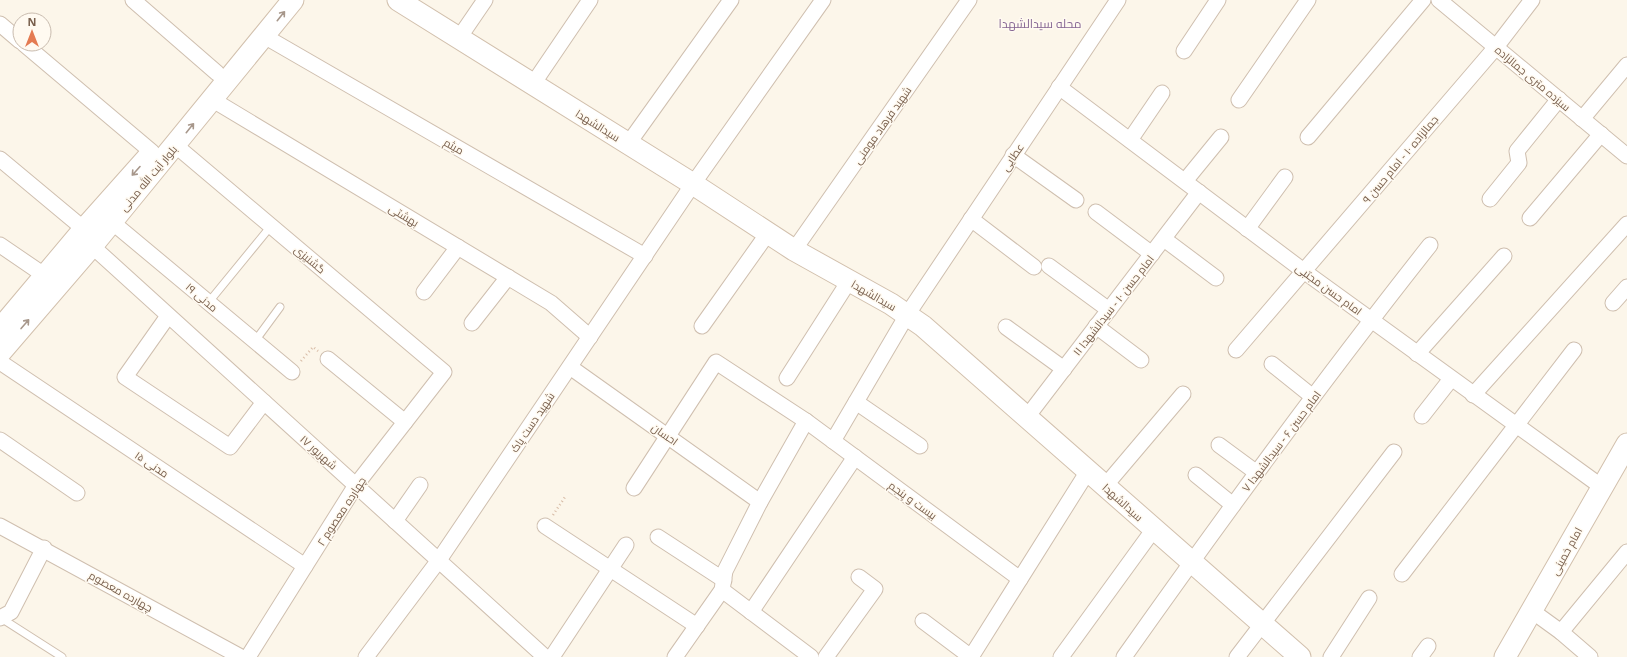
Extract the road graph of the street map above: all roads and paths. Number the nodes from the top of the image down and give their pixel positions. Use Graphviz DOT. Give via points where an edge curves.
graph roads {
  1 [pos="133,0"];
  2 [pos="276,0"];
  3 [pos="293,0"];
  4 [pos="398,0"];
  5 [pos="485,0"];
  6 [pos="590,0"];
  7 [pos="731,0"];
  8 [pos="823,0"];
  9 [pos="969,0"];
  10 [pos="1118,0"];
  11 [pos="1218,0"];
  12 [pos="1308,0"];
  13 [pos="1423,0"];
  14 [pos="1439,0"];
  15 [pos="1532,0"];
  16 [pos="0,24"];
  17 [pos="12,34"];
  18 [pos="264,36"];
  19 [pos="459,38"];
  20 [pos="1496,47"];
  21 [pos="1184,51"];
  22 [pos="33,52"];
  23 [pos="1627,65"];
  24 [pos="217,73"];
  25 [pos="533,84"];
  26 [pos="1059,87"];
  27 [pos="1162,93"];
  28 [pos="1559,99"];
  29 [pos="213,100"];
  30 [pos="1239,100"];
  31 [pos="1582,119"];
  32 [pos="1601,134"];
  33 [pos="1221,136"];
  34 [pos="1308,137"];
  35 [pos="1130,140"];
  36 [pos="628,144"];
  37 [pos="175,146"];
  38 [pos="152,152"];
  39 [pos="1626,152"];
  40 [pos="1014,155"];
  41 [pos="0,159"];
  42 [pos="1285,177"];
  43 [pos="1185,182"];
  44 [pos="693,184"];
  45 [pos="1199,192"];
  46 [pos="1490,199"];
  47 [pos="1076,200"];
  48 [pos="1096,212"];
  49 [pos="1530,218"];
  50 [pos="971,219"];
  51 [pos="112,222"];
  52 [pos="1627,224"];
  53 [pos="271,226"];
  54 [pos="1247,229"];
  55 [pos="768,233"];
  56 [pos="88,237"];
  57 [pos="1164,239"];
  58 [pos="0,245"];
  59 [pos="1430,245"];
  60 [pos="458,247"];
  61 [pos="794,250"];
  62 [pos="1152,254"];
  63 [pos="645,256"];
  64 [pos="1504,256"];
  65 [pos="1049,266"];
  66 [pos="1034,267"];
  67 [pos="1304,272"];
  68 [pos="44,275"];
  69 [pos="508,277"];
  70 [pos="1216,278"];
  71 [pos="849,281"];
  72 [pos="1627,287"];
  73 [pos="424,292"];
  74 [pos="208,303"];
  75 [pos="1613,303"];
  76 [pos="280,307"];
  77 [pos="1109,310"];
  78 [pos="907,315"];
  79 [pos="168,316"];
  80 [pos="1371,320"];
  81 [pos="472,322"];
  82 [pos="702,326"];
  83 [pos="1096,326"];
  84 [pos="1006,327"];
  85 [pos="0,329"];
  86 [pos="590,337"];
  87 [pos="255,341"];
  88 [pos="1236,350"];
  89 [pos="1574,350"];
  90 [pos="0,353"];
  91 [pos="1417,354"];
  92 [pos="328,359"];
  93 [pos="1141,360"];
  94 [pos="0,362"];
  95 [pos="1272,364"];
  96 [pos="570,367"];
  97 [pos="1064,369"];
  98 [pos="292,372"];
  99 [pos="444,372"];
  100 [pos="787,378"];
  101 [pos="1451,379"];
  102 [pos="1182,394"];
  103 [pos="1473,395"];
  104 [pos="1313,397"];
  105 [pos="264,402"];
  106 [pos="856,402"];
  107 [pos="1422,416"];
  108 [pos="1027,417"];
  109 [pos="806,421"];
  110 [pos="405,422"];
  111 [pos="1516,426"];
  112 [pos="668,436"];
  113 [pos="0,440"];
  114 [pos="833,441"];
  115 [pos="1627,444"];
  116 [pos="1219,445"];
  117 [pos="920,446"];
  118 [pos="1394,452"];
  119 [pos="855,457"];
  120 [pos="1088,471"];
  121 [pos="1257,473"];
  122 [pos="1196,475"];
  123 [pos="356,485"];
  124 [pos="420,485"];
  125 [pos="1106,486"];
  126 [pos="1602,487"];
  127 [pos="634,488"];
  128 [pos="77,493"];
  129 [pos="565,497"];
  130 [pos="760,502"];
  131 [pos="1233,505"];
  132 [pos="394,520"];
  133 [pos="0,526"];
  134 [pos="545,526"];
  135 [pos="1154,529"];
  136 [pos="658,537"];
  137 [pos="626,545"];
  138 [pos="44,548"];
  139 [pos="1625,557"];
  140 [pos="439,560"];
  141 [pos="1191,562"];
  142 [pos="305,566"];
  143 [pos="610,569"];
  144 [pos="1402,574"];
  145 [pos="859,577"];
  146 [pos="1020,579"];
  147 [pos="723,585"];
  148 [pos="1369,598"];
  149 [pos="1532,611"];
  150 [pos="751,612"];
  151 [pos="1,618"];
  152 [pos="923,621"];
  153 [pos="1262,624"];
  154 [pos="697,626"];
  155 [pos="1562,632"];
  156 [pos="1296,656"];
  157 [pos="62,657"];
  158 [pos="241,657"];
  159 [pos="248,657"];
  160 [pos="366,657"];
  161 [pos="545,657"];
  162 [pos="552,657"];
  163 [pos="675,657"];
  164 [pos="811,657"];
  165 [pos="826,657"];
  166 [pos="971,657"];
  167 [pos="1061,657"];
  168 [pos="1124,657"];
  169 [pos="1237,657"];
  170 [pos="1331,657"];
  171 [pos="1505,657"];
  172 [pos="1590,657"];
  1 -- 24 [label="street"];
  2 -- 24 [label="main road, بلوار آیت الله مدنی"];
  18 -- 3 [label="main road, بلوار آیت الله مدنی, one-way"];
  4 -- 19 [label="main road, سیدالشهدا"];
  5 -- 19 [label="street"];
  6 -- 25 [label="street"];
  7 -- 36 [label="street"];
  8 -- 44 [label="street, شهید دست پاک"];
  9 -- 61 [label="street, شهید فرهاد مومنی"];
  10 -- 26 [label="street, عطایی"];
  11 -- 21 [label="street"];
  12 -- 30 [label="street"];
  13 -- 34 [label="street"];
  14 -- 20 [label="street, سیزده متری جمالزاده"];
  15 -- 20 [label="street, جمالزاده ۱۰ - امام حسن ۹"];
  16 -- 17 [label="street"];
  18 -- 29 [label="main road, بلوار آیت الله مدنی"];
  18 -- 63 [label="street, میثم"];
  19 -- 25 [label="main road, سیدالشهدا"];
  20 -- 28 [label="street, سیزده متری جمالزاده"];
  20 -- 67 [label="street, جمالزاده ۱۰ - امام حسن ۹"];
  22 -- 38 [label="street"];
  23 -- 31 [label="street"];
  24 -- 38 [label="main road, بلوار آیت الله مدنی"];
  25 -- 36 [label="main road, سیدالشهدا"];
  26 -- 35 [label="street, امام حسن مجتبی"];
  26 -- 40 [label="street, عطایی"];
  27 -- 35 [label="street"];
  28 -- 31 [label="street, سیزده متری جمالزاده"];
  28 -- 46 [label="street" via="1517,151 1519,163"];
  37 -- 29 [label="main road, بلوار آیت الله مدنی, one-way"];
  29 -- 60 [label="street, بهشتی"];
  31 -- 32 [label="street, سیزده متری جمالزاده"];
  32 -- 39 [label="street, سیزده متری جمالزاده"];
  32 -- 49 [label="street"];
  33 -- 43 [label="street"];
  35 -- 43 [label="street, امام حسن مجتبی"];
  36 -- 44 [label="main road, سیدالشهدا"];
  37 -- 51 [label="main road, بلوار آیت الله مدنی"];
  37 -- 53 [label="street, گشنیزی"];
  38 -- 56 [label="main road, بلوار آیت الله مدنی, one-way"];
  40 -- 47 [label="street"];
  40 -- 50 [label="street, عطایی"];
  41 -- 56 [label="street, ۱۷ شهریور"];
  42 -- 54 [label="street"];
  43 -- 45 [label="street, امام حسن مجتبی"];
  44 -- 55 [label="main road, سیدالشهدا"];
  44 -- 63 [label="street, شهید دست پاک"];
  45 -- 54 [label="street, امام حسن مجتبی"];
  45 -- 57 [label="street, امام حسن ۱۰ - سیدالشهدا ۱۱"];
  48 -- 62 [label="street"];
  50 -- 66 [label="street"];
  50 -- 78 [label="street, عطایی"];
  51 -- 56 [label="main road, بلوار آیت الله مدنی"];
  51 -- 74 [label="street, مدنی ۱۹"];
  52 -- 103 [label="street"];
  53 -- 74 [label="lane"];
  53 -- 99 [label="street, گشنیزی"];
  54 -- 67 [label="street, امام حسن مجتبی"];
  55 -- 61 [label="main road, سیدالشهدا"];
  55 -- 82 [label="street"];
  56 -- 68 [label="main road, بلوار آیت الله مدنی"];
  56 -- 79 [label="street, ۱۷ شهریور"];
  90 -- 56 [label="main road, بلوار آیت الله مدنی, one-way"];
  57 -- 62 [label="street, امام حسن ۱۰ - سیدالشهدا ۱۱"];
  57 -- 70 [label="street"];
  58 -- 68 [label="street"];
  59 -- 80 [label="street, امام حسن ۶ - سیدالشهدا ۷"];
  60 -- 69 [label="street, بهشتی"];
  60 -- 73 [label="street"];
  61 -- 71 [label="main road, سیدالشهدا"];
  62 -- 77 [label="street, امام حسن ۱۰ - سیدالشهدا ۱۱"];
  63 -- 86 [label="street, شهید دست پاک"];
  64 -- 91 [label="street"];
  65 -- 77 [label="street"];
  67 -- 80 [label="street, امام حسن مجتبی"];
  67 -- 88 [label="street, جمالزاده ۱۰ - امام حسن ۹"];
  68 -- 85 [label="main road, بلوار آیت الله مدنی"];
  69 -- 81 [label="street"];
  69 -- 86 [label="street, بهشتی" via="551,303"];
  71 -- 78 [label="main road, سیدالشهدا"];
  71 -- 100 [label="street"];
  72 -- 75 [label="street"];
  74 -- 87 [label="street, مدنی ۱۹"];
  76 -- 87 [label="lane"];
  77 -- 83 [label="street, امام حسن ۱۰ - سیدالشهدا ۱۱"];
  78 -- 106 [label="street, عطایی"];
  78 -- 108 [label="main road, سیدالشهدا" via="947,345"];
  79 -- 105 [label="street, ۱۷ شهریور"];
  79 -- 105 [label="street" via="124,377 230,447"];
  80 -- 91 [label="street, امام حسن مجتبی"];
  80 -- 104 [label="street, امام حسن ۶ - سیدالشهدا ۷"];
  83 -- 93 [label="street"];
  83 -- 97 [label="street, امام حسن ۱۰ - سیدالشهدا ۱۱"];
  84 -- 97 [label="street"];
  86 -- 96 [label="street, شهید دست پاک"];
  87 -- 98 [label="street, مدنی ۱۹"];
  89 -- 111 [label="street"];
  91 -- 101 [label="street, امام حسن مجتبی"];
  92 -- 98 [label="path" via="313,347"];
  92 -- 110 [label="street"];
  94 -- 142 [label="street, مدنی ۱۵"];
  95 -- 104 [label="street"];
  96 -- 112 [label="street, احسان"];
  96 -- 140 [label="street, شهید دست پاک"];
  97 -- 108 [label="street, امام حسن ۱۰ - سیدالشهدا ۱۱"];
  99 -- 110 [label="street, چهارده معصوم ۲"];
  101 -- 103 [label="street, امام حسن مجتبی"];
  101 -- 107 [label="street"];
  102 -- 125 [label="street"];
  103 -- 111 [label="street, امام حسن مجتبی"];
  104 -- 121 [label="street, امام حسن ۶ - سیدالشهدا ۷"];
  105 -- 123 [label="street, ۱۷ شهریور"];
  106 -- 114 [label="street, عطایی"];
  106 -- 117 [label="street"];
  108 -- 120 [label="main road, سیدالشهدا"];
  109 -- 112 [label="street, بیست و پنجم" via="716,362"];
  109 -- 114 [label="street, بیست و پنجم"];
  109 -- 130 [label="street"];
  110 -- 123 [label="street, چهارده معصوم ۲"];
  111 -- 126 [label="street, امام حسن مجتبی"];
  111 -- 144 [label="street"];
  112 -- 127 [label="street"];
  112 -- 130 [label="street, احسان"];
  113 -- 128 [label="street"];
  114 -- 119 [label="street, بیست و پنجم"];
  115 -- 126 [label="main road, امام خمینی"];
  116 -- 121 [label="street"];
  118 -- 153 [label="street"];
  119 -- 146 [label="street, بیست و پنجم"];
  119 -- 150 [label="street"];
  120 -- 125 [label="main road, سیدالشهدا"];
  120 -- 146 [label="street"];
  121 -- 131 [label="street, امام حسن ۶ - سیدالشهدا ۷"];
  122 -- 131 [label="street"];
  123 -- 132 [label="street, ۱۷ شهریور"];
  123 -- 142 [label="street, چهارده معصوم ۲"];
  124 -- 132 [label="street"];
  125 -- 135 [label="main road, سیدالشهدا"];
  126 -- 149 [label="main road, امام خمینی"];
  129 -- 134 [label="path"];
  130 -- 147 [label="street" via="725,571"];
  131 -- 141 [label="street, امام حسن ۶ - سیدالشهدا ۷"];
  132 -- 140 [label="street, ۱۷ شهریور"];
  133 -- 138 [label="street, چهارده معصوم"];
  134 -- 143 [label="street"];
  135 -- 141 [label="main road, سیدالشهدا"];
  135 -- 167 [label="street"];
  136 -- 147 [label="street"];
  137 -- 143 [label="street"];
  138 -- 151 [label="street" via="11,612"];
  138 -- 158 [label="street, چهارده معصوم"];
  139 -- 155 [label="street"];
  140 -- 160 [label="street, شهید دست پاک"];
  140 -- 161 [label="street, ۱۷ شهریور"];
  141 -- 153 [label="main road, سیدالشهدا"];
  141 -- 168 [label="street, امام حسن ۶ - سیدالشهدا ۷"];
  142 -- 159 [label="street, چهارده معصوم ۲"];
  143 -- 154 [label="street"];
  143 -- 162 [label="street"];
  145 -- 165 [label="street" via="875,589"];
  146 -- 166 [label="street"];
  147 -- 150 [label="street"];
  147 -- 154 [label="street"];
  148 -- 170 [label="street"];
  149 -- 155 [label="street"];
  149 -- 171 [label="main road, امام خمینی"];
  150 -- 164 [label="street"];
  151 -- 157 [label="lane"];
  152 -- 166 [label="street"];
  153 -- 156 [label="main road, سیدالشهدا"];
  153 -- 169 [label="street"];
  154 -- 163 [label="street"];
  155 -- 172 [label="street"];
}
